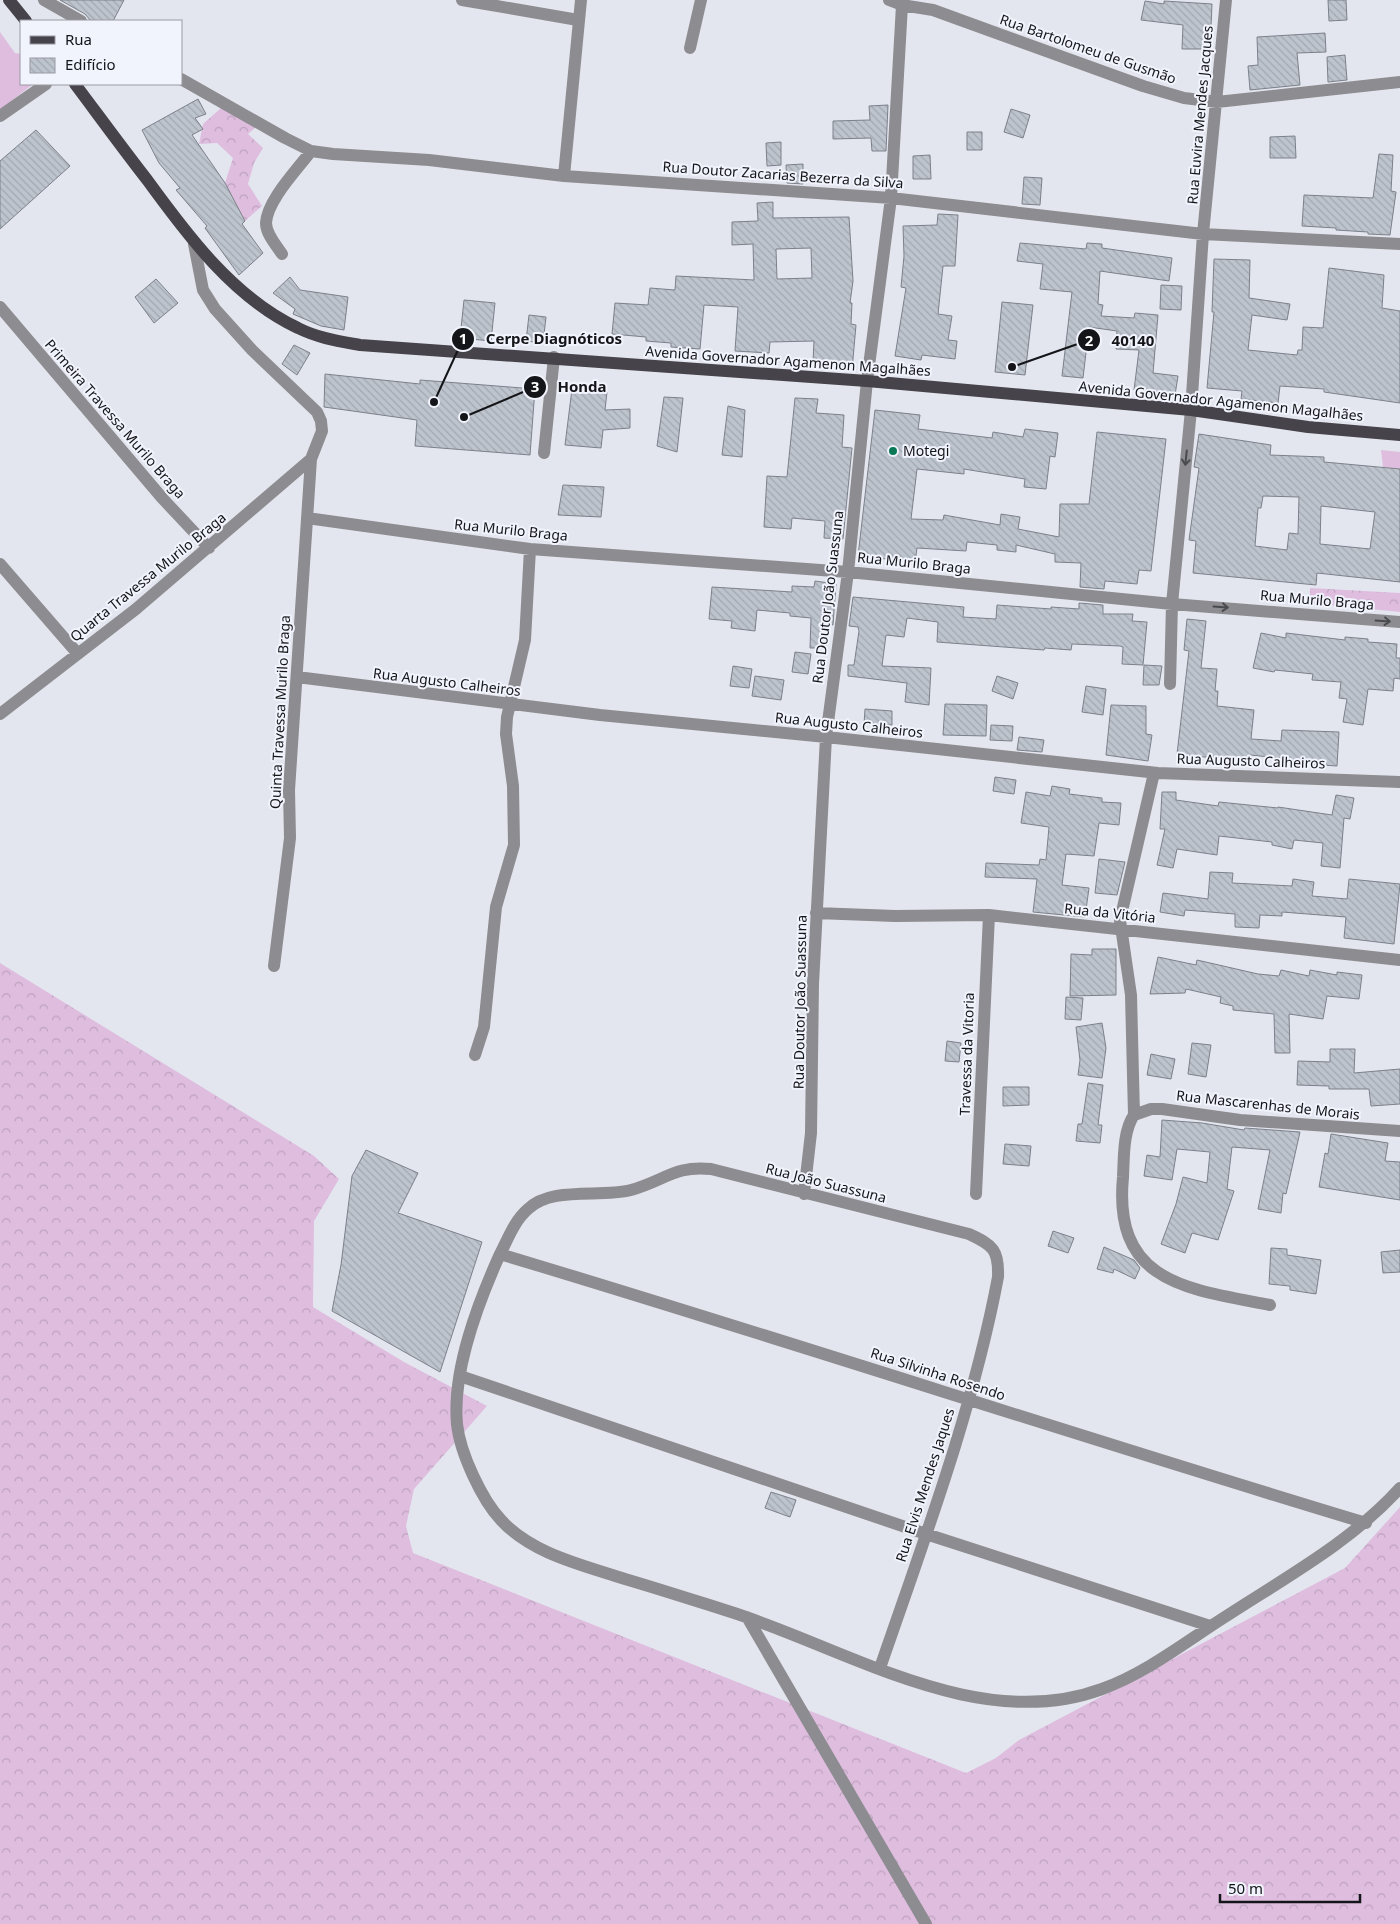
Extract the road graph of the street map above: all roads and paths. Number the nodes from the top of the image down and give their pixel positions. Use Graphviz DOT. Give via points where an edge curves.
graph roads {
  1 [pos="9,0"];
  2 [pos="44,0"];
  3 [pos="462,0"];
  4 [pos="581,0"];
  5 [pos="701,0"];
  6 [pos="889,0"];
  7 [pos="1226,0"];
  8 [pos="902,5"];
  9 [pos="934,5"];
  10 [pos="25,20"];
  11 [pos="79,20"];
  12 [pos="578,20"];
  13 [pos="690,48"];
  14 [pos="182,80"];
  15 [pos="1400,82"];
  16 [pos="45,85"];
  17 [pos="76,85"];
  18 [pos="1217,102"];
  19 [pos="0,116"];
  20 [pos="312,151"];
  21 [pos="564,176"];
  22 [pos="891,198"];
  23 [pos="1203,234"];
  24 [pos="194,244"];
  25 [pos="1400,244"];
  26 [pos="282,254"];
  27 [pos="0,307"];
  28 [pos="554,358"];
  29 [pos="867,381"];
  30 [pos="1191,410"];
  31 [pos="1400,435"];
  32 [pos="544,453"];
  33 [pos="311,459"];
  34 [pos="307,518"];
  35 [pos="209,548"];
  36 [pos="530,549"];
  37 [pos="0,564"];
  38 [pos="848,572"];
  39 [pos="1172,604"];
  40 [pos="1400,622"];
  41 [pos="78,654"];
  42 [pos="297,677"];
  43 [pos="1170,684"];
  44 [pos="508,704"];
  45 [pos="0,714"];
  46 [pos="826,736"];
  47 [pos="1154,773"];
  48 [pos="1400,782"];
  49 [pos="816,913"];
  50 [pos="989,915"];
  51 [pos="1122,929"];
  52 [pos="1400,960"];
  53 [pos="274,966"];
  54 [pos="475,1055"];
  55 [pos="1134,1114"];
  56 [pos="1400,1131"];
  57 [pos="804,1194"];
  58 [pos="976,1194"];
  59 [pos="969,1234"];
  60 [pos="500,1254"];
  61 [pos="1270,1305"];
  62 [pos="460,1376"];
  63 [pos="968,1400"];
  64 [pos="1400,1488"];
  65 [pos="1366,1522"];
  66 [pos="926,1534"];
  67 [pos="747,1617"];
  68 [pos="1210,1626"];
  69 [pos="880,1668"];
  70 [pos="926,1924"];
  1 -- 10 [label="main road"];
  2 -- 11 [label="street"];
  3 -- 12 [label="street"];
  4 -- 12 [label="street"];
  5 -- 13 [label="street"];
  6 -- 8 [label="street, Rua Bartolomeu de Gusmão"];
  7 -- 18 [label="street, Rua Euvira Mendes Jacques"];
  8 -- 9 [label="street, Rua Bartolomeu de Gusmão"];
  8 -- 22 [label="street, Rua Doutor João Suassuna"];
  9 -- 18 [label="street, Rua Bartolomeu de Gusmão" via="1143,86 1184,98"];
  12 -- 21 [label="street"];
  14 -- 20 [label="street, Rua Doutor Zacarias Bezerra da Silva"];
  15 -- 18 [label="street, Rua Bartolomeu de Gusmão"];
  16 -- 19 [label="street"];
  17 -- 24 [label="main road, Avenida Governador Agamenon Magalhães"];
  18 -- 23 [label="street, Rua Euvira Mendes Jacques"];
  20 -- 21 [label="street, Rua Doutor Zacarias Bezerra da Silva" via="429,160"];
  20 -- 26 [label="street" via="270,209 266,224"];
  21 -- 22 [label="street, Rua Doutor Zacarias Bezerra da Silva"];
  22 -- 23 [label="street, Rua Doutor Zacarias Bezerra da Silva"];
  22 -- 29 [label="street, Rua Doutor João Suassuna"];
  23 -- 25 [label="street, Rua Doutor Zacarias Bezerra da Silva"];
  23 -- 30 [label="street, Rua Euvira Mendes Jacques"];
  24 -- 28 [label="main road, Avenida Governador Agamenon Magalhães" via="269,311 297,328 326,339 360,346"];
  24 -- 33 [label="street" via="203,290 215,309 252,350 317,412 322,431"];
  27 -- 35 [label="street, Primeira Travessa Murilo Braga" via="163,499"];
  28 -- 29 [label="main road, Avenida Governador Agamenon Magalhães"];
  28 -- 32 [label="street"];
  29 -- 30 [label="main road, Avenida Governador Agamenon Magalhães"];
  29 -- 38 [label="street, Rua Doutor João Suassuna"];
  30 -- 31 [label="main road, Avenida Governador Agamenon Magalhães" via="1308,427"];
  30 -- 39 [label="street, Rua Euvira Mendes Jacques, one-way"];
  33 -- 34 [label="street, Quinta Travessa Murilo Braga"];
  33 -- 35 [label="street, Quarta Travessa Murilo Braga"];
  34 -- 36 [label="street, Rua Murilo Braga"];
  34 -- 42 [label="street, Quinta Travessa Murilo Braga"];
  35 -- 41 [label="street, Quarta Travessa Murilo Braga"];
  36 -- 38 [label="street, Rua Murilo Braga"];
  36 -- 44 [label="street" via="524,640"];
  37 -- 41 [label="street"];
  38 -- 39 [label="street, Rua Murilo Braga"];
  38 -- 46 [label="street, Rua Doutor João Suassuna"];
  39 -- 40 [label="street, Rua Murilo Braga, one-way"];
  39 -- 43 [label="street, Rua Euvira Mendes Jacques"];
  41 -- 45 [label="street, Quarta Travessa Murilo Braga"];
  42 -- 44 [label="street, Rua Augusto Calheiros"];
  42 -- 53 [label="street, Quinta Travessa Murilo Braga" via="288,790 290,838"];
  44 -- 46 [label="street, Rua Augusto Calheiros"];
  44 -- 54 [label="street" via="506,734 514,845 496,907 484,1027"];
  46 -- 47 [label="street, Rua Augusto Calheiros"];
  46 -- 49 [label="street, Rua Doutor João Suassuna"];
  47 -- 48 [label="street, Rua Augusto Calheiros"];
  47 -- 51 [label="street" via="1120,920"];
  49 -- 50 [label="street, Rua da Vitória"];
  49 -- 57 [label="street, Rua Doutor João Suassuna" via="813,1088"];
  50 -- 51 [label="street, Rua da Vitória"];
  50 -- 58 [label="street, Travessa da Vitoria"];
  51 -- 52 [label="street, Rua da Vitória"];
  51 -- 55 [label="street" via="1131,995"];
  55 -- 56 [label="street, Rua Mascarenhas de Morais" via="1156,1109 1249,1121"];
  55 -- 61 [label="street" via="1127,1132 1120,1204 1124,1229 1132,1246 1144,1261 1184,1286"];
  57 -- 59 [label="street, Rua João Suassuna"];
  57 -- 60 [label="street, Rua João Suassuna" via="711,1169 691,1167 630,1190 540,1199 525,1210"];
  59 -- 63 [label="street, Rua Elvis Mendes Jaques" via="995,1250 999,1260 994,1301"];
  60 -- 62 [label="street, Rua João Suassuna" via="486,1285"];
  60 -- 63 [label="street, Rua Silvinha Rosendo"];
  62 -- 66 [label="street"];
  62 -- 67 [label="street, Rua João Suassuna" via="456,1422 462,1451 499,1518 519,1537 584,1566"];
  63 -- 65 [label="street, Rua Silvinha Rosendo"];
  63 -- 66 [label="street, Rua Elvis Mendes Jaques"];
  64 -- 65 [label="street, Rua João Suassuna"];
  65 -- 68 [label="street, Rua João Suassuna"];
  66 -- 68 [label="street"];
  66 -- 69 [label="street, Rua Elvis Mendes Jaques"];
  67 -- 69 [label="street, Rua João Suassuna"];
  67 -- 70 [label="street"];
  68 -- 69 [label="street, Rua João Suassuna" via="1151,1664 1105,1688 1062,1701 1025,1703 982,1699"];
}
